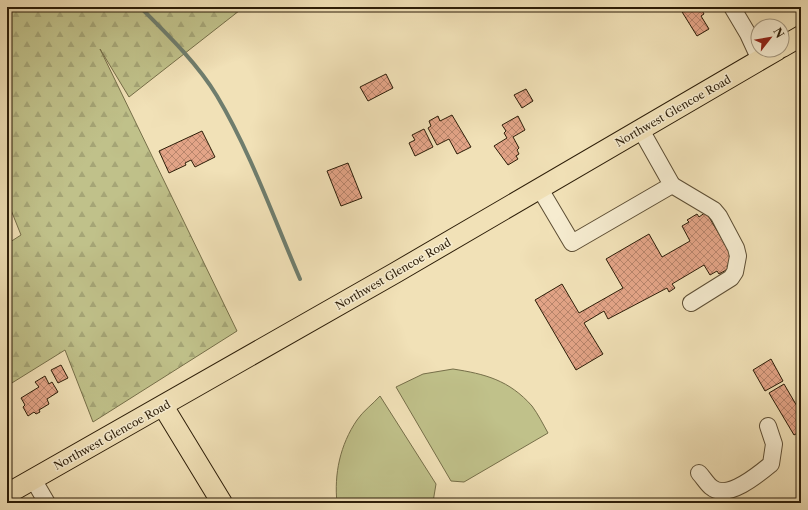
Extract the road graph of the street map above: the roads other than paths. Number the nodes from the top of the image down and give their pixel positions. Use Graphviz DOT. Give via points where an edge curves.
graph roads {
  1 [pos="732,7"];
  2 [pos="801,36"];
  3 [pos="790,42"];
  4 [pos="763,58"];
  5 [pos="760,60"];
  6 [pos="640,130"];
  7 [pos="672,185"];
  8 [pos="540,189"];
  9 [pos="691,303"];
  10 [pos="164,406"];
  11 [pos="768,426"];
  12 [pos="699,473"];
  13 [pos="33,479"];
  14 [pos="7,494"];
  15 [pos="47,503"];
  16 [pos="222,503"];
  1 -- 5 [label="lane"];
  2 -- 3 [label="main road"];
  4 -- 5 [label="main road, Northwest Glencoe Road"];
  5 -- 6 [label="main road, Northwest Glencoe Road"];
  6 -- 7 [label="lane"];
  6 -- 8 [label="main road, Northwest Glencoe Road"];
  7 -- 8 [label="lane" via="572,243"];
  7 -- 9 [label="lane" via="714,210 738,256 731,278"];
  8 -- 10 [label="main road, Northwest Glencoe Road"];
  10 -- 13 [label="main road, Northwest Glencoe Road"];
  10 -- 16 [label="main road"];
  11 -- 12 [label="lane" via="774,444 771,464 751,481 725,492 712,488"];
  13 -- 14 [label="main road, Northwest Glencoe Road"];
  13 -- 15 [label="lane"];
}
